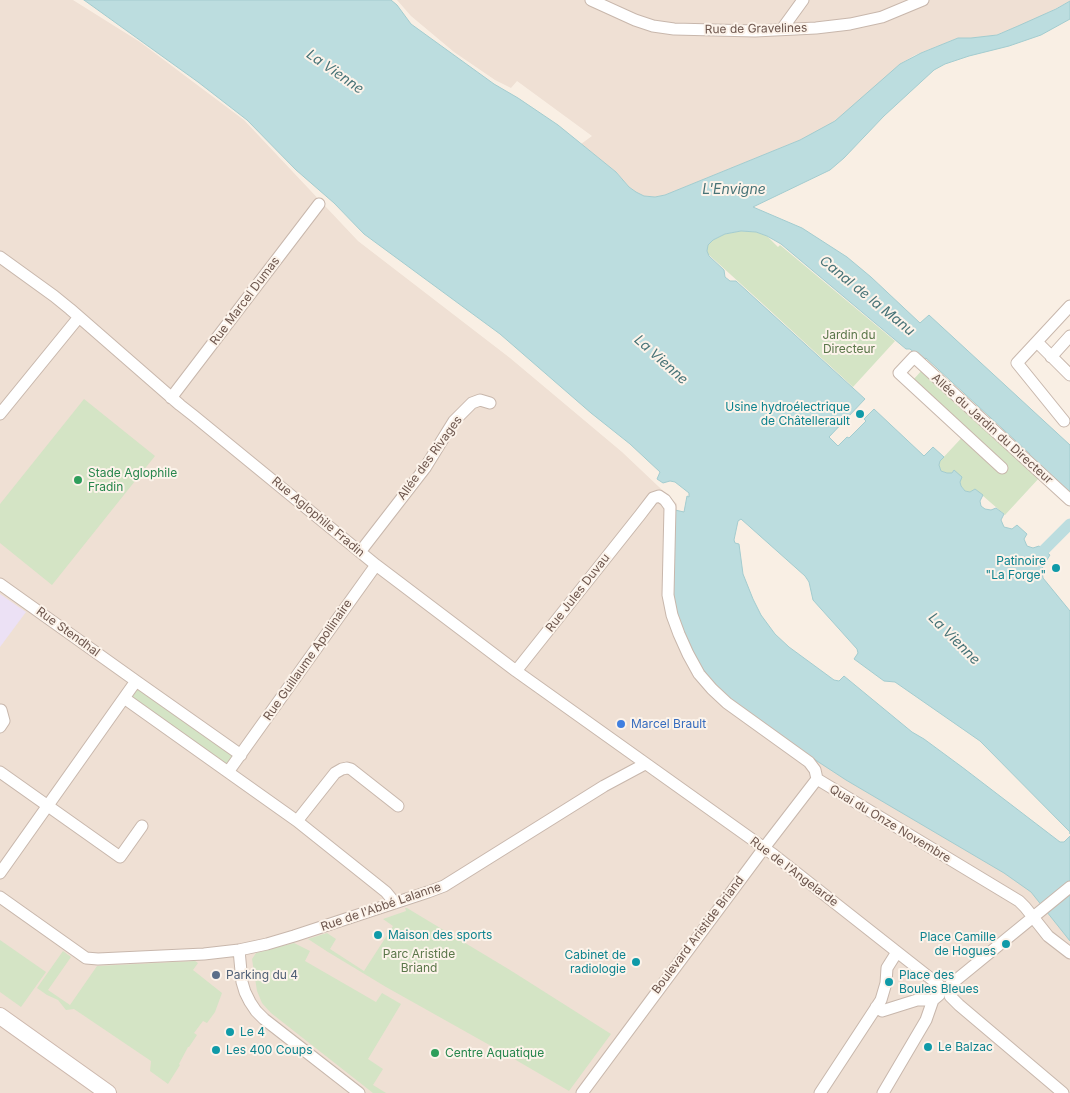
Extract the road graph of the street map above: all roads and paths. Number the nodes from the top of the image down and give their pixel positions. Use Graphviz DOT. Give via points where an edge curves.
graph roads {
  1 [pos="591,0"];
  2 [pos="804,0"];
  3 [pos="923,0"];
  4 [pos="782,29"];
  5 [pos="320,204"];
  6 [pos="0,257"];
  7 [pos="1070,306"];
  8 [pos="79,316"];
  9 [pos="1070,336"];
  10 [pos="1040,345"];
  11 [pos="1051,357"];
  12 [pos="1070,375"];
  13 [pos="171,398"];
  14 [pos="490,403"];
  15 [pos="0,414"];
  16 [pos="1064,421"];
  17 [pos="1002,468"];
  18 [pos="1070,500"];
  19 [pos="640,514"];
  20 [pos="360,552"];
  21 [pos="376,565"];
  22 [pos="0,584"];
  23 [pos="516,671"];
  24 [pos="136,681"];
  25 [pos="124,698"];
  26 [pos="2,710"];
  27 [pos="0,727"];
  28 [pos="241,755"];
  29 [pos="645,764"];
  30 [pos="0,772"];
  31 [pos="228,772"];
  32 [pos="816,779"];
  33 [pos="48,806"];
  34 [pos="398,806"];
  35 [pos="297,821"];
  36 [pos="142,826"];
  37 [pos="764,848"];
  38 [pos="0,873"];
  39 [pos="1070,887"];
  40 [pos="0,897"];
  41 [pos="395,903"];
  42 [pos="1033,917"];
  43 [pos="239,950"];
  44 [pos="897,952"];
  45 [pos="1070,953"];
  46 [pos="942,992"];
  47 [pos="879,1004"];
  48 [pos="0,1016"];
  49 [pos="108,1093"];
  50 [pos="359,1093"];
  51 [pos="582,1093"];
  52 [pos="820,1093"];
  53 [pos="883,1093"];
  54 [pos="1063,1093"];
  1 -- 4 [label="street, Rue de Gravelines" via="653,26 755,31"];
  2 -- 4 [label="street"];
  3 -- 4 [label="street, Rue de Gravelines" via="882,18 858,23"];
  5 -- 13 [label="street, Rue Marcel Dumas"];
  6 -- 8 [label="street, Rue Aglophile Fradin"];
  7 -- 16 [label="street" via="1017,363"];
  8 -- 13 [label="street, Rue Aglophile Fradin"];
  8 -- 15 [label="street"];
  9 -- 11 [label="street"];
  10 -- 11 [label="street"];
  11 -- 12 [label="street"];
  13 -- 20 [label="street, Rue Aglophile Fradin"];
  14 -- 20 [label="street, Allée des Rivages" via="480,400 472,403 454,421 429,463"];
  17 -- 18 [label="street, Allée du Jardin du Directeur" via="899,373 914,357"];
  19 -- 23 [label="street, Rue Jules Duvau"];
  19 -- 32 [label="street, Quai du Onze Novembre" via="653,498 659,496 670,508 668,595 678,634 699,674 727,703 809,762 815,770"];
  20 -- 21 [label="street, Rue Aglophile Fradin"];
  21 -- 23 [label="street, Rue Aglophile Fradin"];
  21 -- 28 [label="street, Rue Guillaume Apollinaire"];
  22 -- 24 [label="street, Rue Stendhal"];
  23 -- 29 [label="street, Rue Aglophile Fradin"];
  24 -- 25 [label="street"];
  24 -- 28 [label="street, Rue Stendhal"];
  25 -- 31 [label="street"];
  25 -- 33 [label="street"];
  26 -- 27 [label="street" via="4,721"];
  28 -- 31 [label="street"];
  29 -- 37 [label="street, Rue de l'Angelarde"];
  29 -- 41 [label="street, Rue de l'Abbé Lalanne" via="444,886"];
  30 -- 33 [label="street"];
  31 -- 35 [label="street"];
  32 -- 37 [label="street, Boulevard Aristide Briand"];
  32 -- 42 [label="street, Quai du Onze Novembre" via="1012,897"];
  33 -- 36 [label="street" via="120,858"];
  33 -- 38 [label="street"];
  34 -- 35 [label="street" via="347,768 335,773"];
  35 -- 41 [label="street" via="386,892"];
  37 -- 44 [label="street, Rue de l'Angelarde"];
  37 -- 51 [label="street, Boulevard Aristide Briand"];
  39 -- 42 [label="street"];
  40 -- 43 [label="street, Rue de l'Abbé Lalanne" via="86,958"];
  41 -- 43 [label="street, Rue de l'Abbé Lalanne" via="285,939"];
  42 -- 45 [label="street, Quai du Onze Novembre" via="1048,936"];
  42 -- 46 [label="street"];
  43 -- 50 [label="street" via="242,982 256,1011"];
  44 -- 46 [label="street, Rue de l'Angelarde"];
  44 -- 47 [label="street" via="887,968"];
  46 -- 47 [label="street" via="882,1011"];
  46 -- 53 [label="street"];
  46 -- 54 [label="street, Rue de l'Angelarde"];
  47 -- 52 [label="street"];
  48 -- 49 [label="main road"];
}
